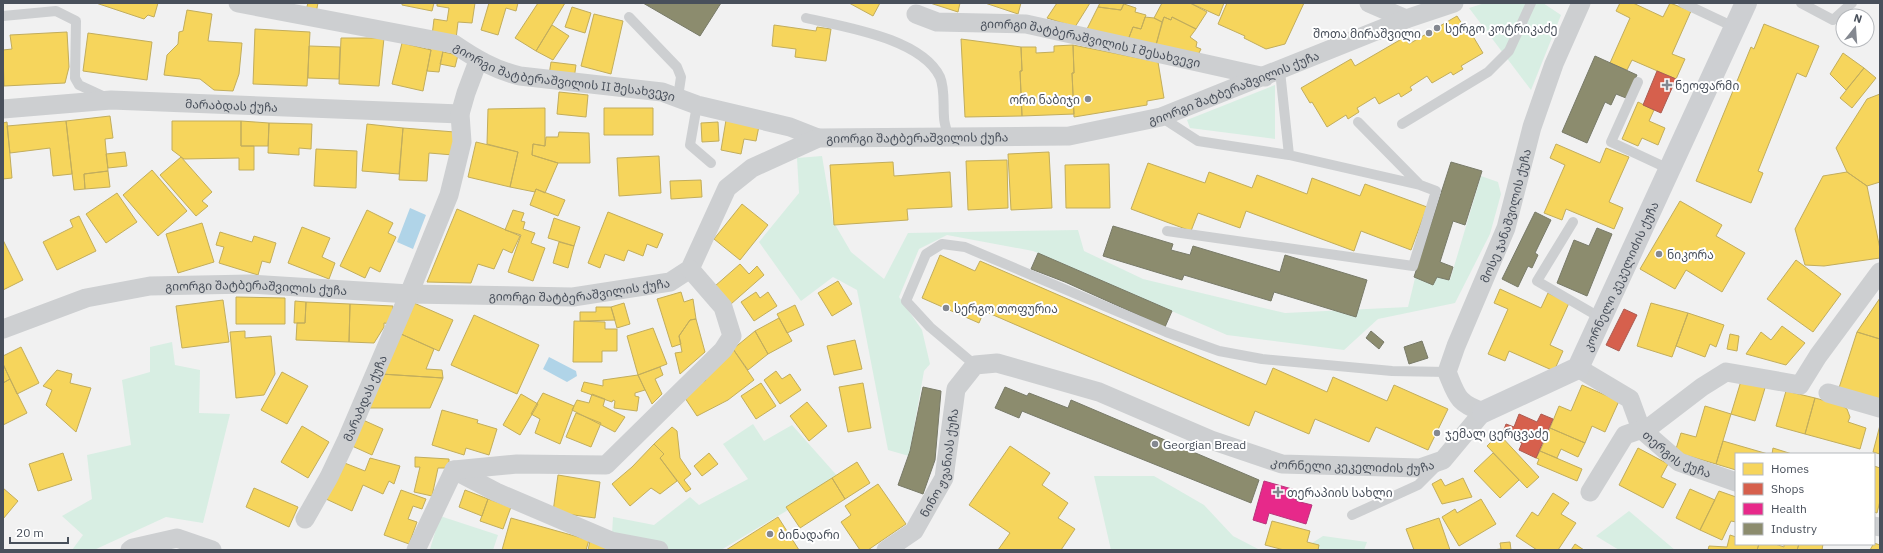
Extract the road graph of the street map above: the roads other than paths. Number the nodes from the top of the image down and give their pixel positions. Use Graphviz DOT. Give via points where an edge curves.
graph roads {
  1 [pos="238,3"];
  2 [pos="1369,3"];
  3 [pos="1454,3"];
  4 [pos="1531,3"];
  5 [pos="1580,3"];
  6 [pos="1683,3"];
  7 [pos="1746,3"];
  8 [pos="1801,3"];
  9 [pos="1852,3"];
  10 [pos="916,14"];
  11 [pos="3,16"];
  12 [pos="629,17"];
  13 [pos="806,18"];
  14 [pos="1406,19"];
  15 [pos="1734,27"];
  16 [pos="478,61"];
  17 [pos="1273,74"];
  18 [pos="1638,82"];
  19 [pos="678,97"];
  20 [pos="111,100"];
  21 [pos="697,105"];
  22 [pos="3,109"];
  23 [pos="460,114"];
  24 [pos="1161,117"];
  25 [pos="1358,122"];
  26 [pos="1402,124"];
  27 [pos="818,138"];
  28 [pos="949,138"];
  29 [pos="1289,155"];
  30 [pos="711,163"];
  31 [pos="1669,169"];
  32 [pos="1420,185"];
  33 [pos="1574,222"];
  34 [pos="1167,231"];
  35 [pos="690,269"];
  36 [pos="1880,272"];
  37 [pos="409,294"];
  38 [pos="1601,318"];
  39 [pos="3,329"];
  40 [pos="975,365"];
  41 [pos="1578,368"];
  42 [pos="1447,372"];
  43 [pos="1828,394"];
  44 [pos="1880,408"];
  45 [pos="1483,412"];
  46 [pos="1641,429"];
  47 [pos="1443,460"];
  48 [pos="454,470"];
  49 [pos="1735,482"];
  50 [pos="1590,492"];
  51 [pos="1352,515"];
  52 [pos="305,519"];
  53 [pos="130,550"];
  54 [pos="212,550"];
  55 [pos="416,550"];
  56 [pos="659,550"];
  57 [pos="886,550"];
  1 -- 16 [label="street, გიორგი შატბერაშვილის II შესახვევი" via="454,44"];
  2 -- 14 [label="street"];
  3 -- 14 [label="street, გიორგი შატბერაშვილის ქუჩა"];
  4 -- 26 [label="lane" via="1509,51 1488,72"];
  5 -- 42 [label="street, მოსე ჯანაშვილის ქუჩა" via="1554,64 1532,127 1506,228"];
  6 -- 15 [label="lane"];
  7 -- 15 [label="street, კორნელი კეკელიძის ქუჩა"];
  8 -- 9 [label="lane" via="1833,20"];
  10 -- 17 [label="street, გიორგი შატბერაშვილის I შესახვევი" via="937,22 1026,24"];
  11 -- 20 [label="lane" via="56,11 76,21 72,42 75,78 79,85"];
  12 -- 19 [label="lane" via="677,67 681,77"];
  13 -- 28 [label="lane" via="898,42 931,65 940,78"];
  14 -- 17 [label="street, გიორგი შატბერაშვილის ქუჩა"];
  15 -- 31 [label="street, კორნელი კეკელიძის ქუჩა"];
  16 -- 19 [label="street, გიორგი შატბერაშვილის II შესახვევი" via="500,71 520,76 662,92"];
  16 -- 23 [label="street, მარაბდას ქუჩა"];
  17 -- 24 [label="street, გიორგი შატბერაშვილის ქუჩა"];
  17 -- 29 [label="lane"];
  18 -- 31 [label="lane" via="1611,142"];
  19 -- 21 [label="street, გიორგი შატბერაშვილის II შესახვევი"];
  20 -- 22 [label="street, მარაბდას ქუჩა"];
  20 -- 23 [label="street, მარაბდას ქუჩა"];
  21 -- 27 [label="street, გიორგი შატბერაშვილის II შესახვევი" via="790,127"];
  21 -- 30 [label="lane" via="690,145"];
  23 -- 37 [label="street, მარაბდას ქუჩა" via="462,142 449,195"];
  24 -- 28 [label="street, გიორგი შატბერაშვილის ქუჩა" via="1069,136"];
  24 -- 29 [label="lane" via="1198,141"];
  25 -- 32 [label="lane"];
  27 -- 28 [label="street, გიორგი შატბერაშვილის ქუჩა"];
  27 -- 35 [label="street, გიორგი შატბერაშვილის ქუჩა" via="752,168 727,188"];
  29 -- 32 [label="lane"];
  31 -- 38 [label="street, კორნელი კეკელიძის ქუჩა"];
  32 -- 34 [label="lane" via="1436,190 1412,266"];
  33 -- 38 [label="lane" via="1536,281"];
  35 -- 37 [label="street, გიორგი შატბერაშვილის ქუჩა" via="670,282 573,296"];
  35 -- 48 [label="street" via="723,307 732,336 724,350 606,465 517,464"];
  36 -- 46 [label="street" via="1818,356 1800,385 1726,372 1651,426"];
  37 -- 39 [label="street, გიორგი შატბერაშვილის ქუჩა" via="250,284 150,286 86,298"];
  37 -- 52 [label="street, მარაბდას ქუჩა" via="347,439"];
  38 -- 41 [label="street, კორნელი კეკელიძის ქუჩა"];
  40 -- 42 [label="lane" via="930,327 906,301 926,254 942,244 965,247 1166,332 1219,351 1262,359 1369,369"];
  40 -- 47 [label="street, კორნელი კეკელიძის ქუჩა" via="997,363 1099,392 1211,440 1282,464 1420,468"];
  40 -- 57 [label="street, ნინო ჟვანიას ქუჩა" via="956,389 944,478 914,531"];
  41 -- 45 [label="street, კორნელი კეკელიძის ქუჩა"];
  41 -- 46 [label="street, თერგის ქუჩა" via="1630,398"];
  42 -- 45 [label="street" via="1457,395 1468,407"];
  43 -- 44 [label="street"];
  45 -- 47 [label="street, კორნელი კეკელიძის ქუჩა"];
  46 -- 49 [label="street, თერგის ქუჩა" via="1679,462"];
  46 -- 50 [label="street" via="1625,434"];
  47 -- 51 [label="lane" via="1418,485"];
  48 -- 55 [label="street"];
  48 -- 56 [label="street" via="496,492 611,541"];
  53 -- 54 [label="street" via="177,538"];
}
